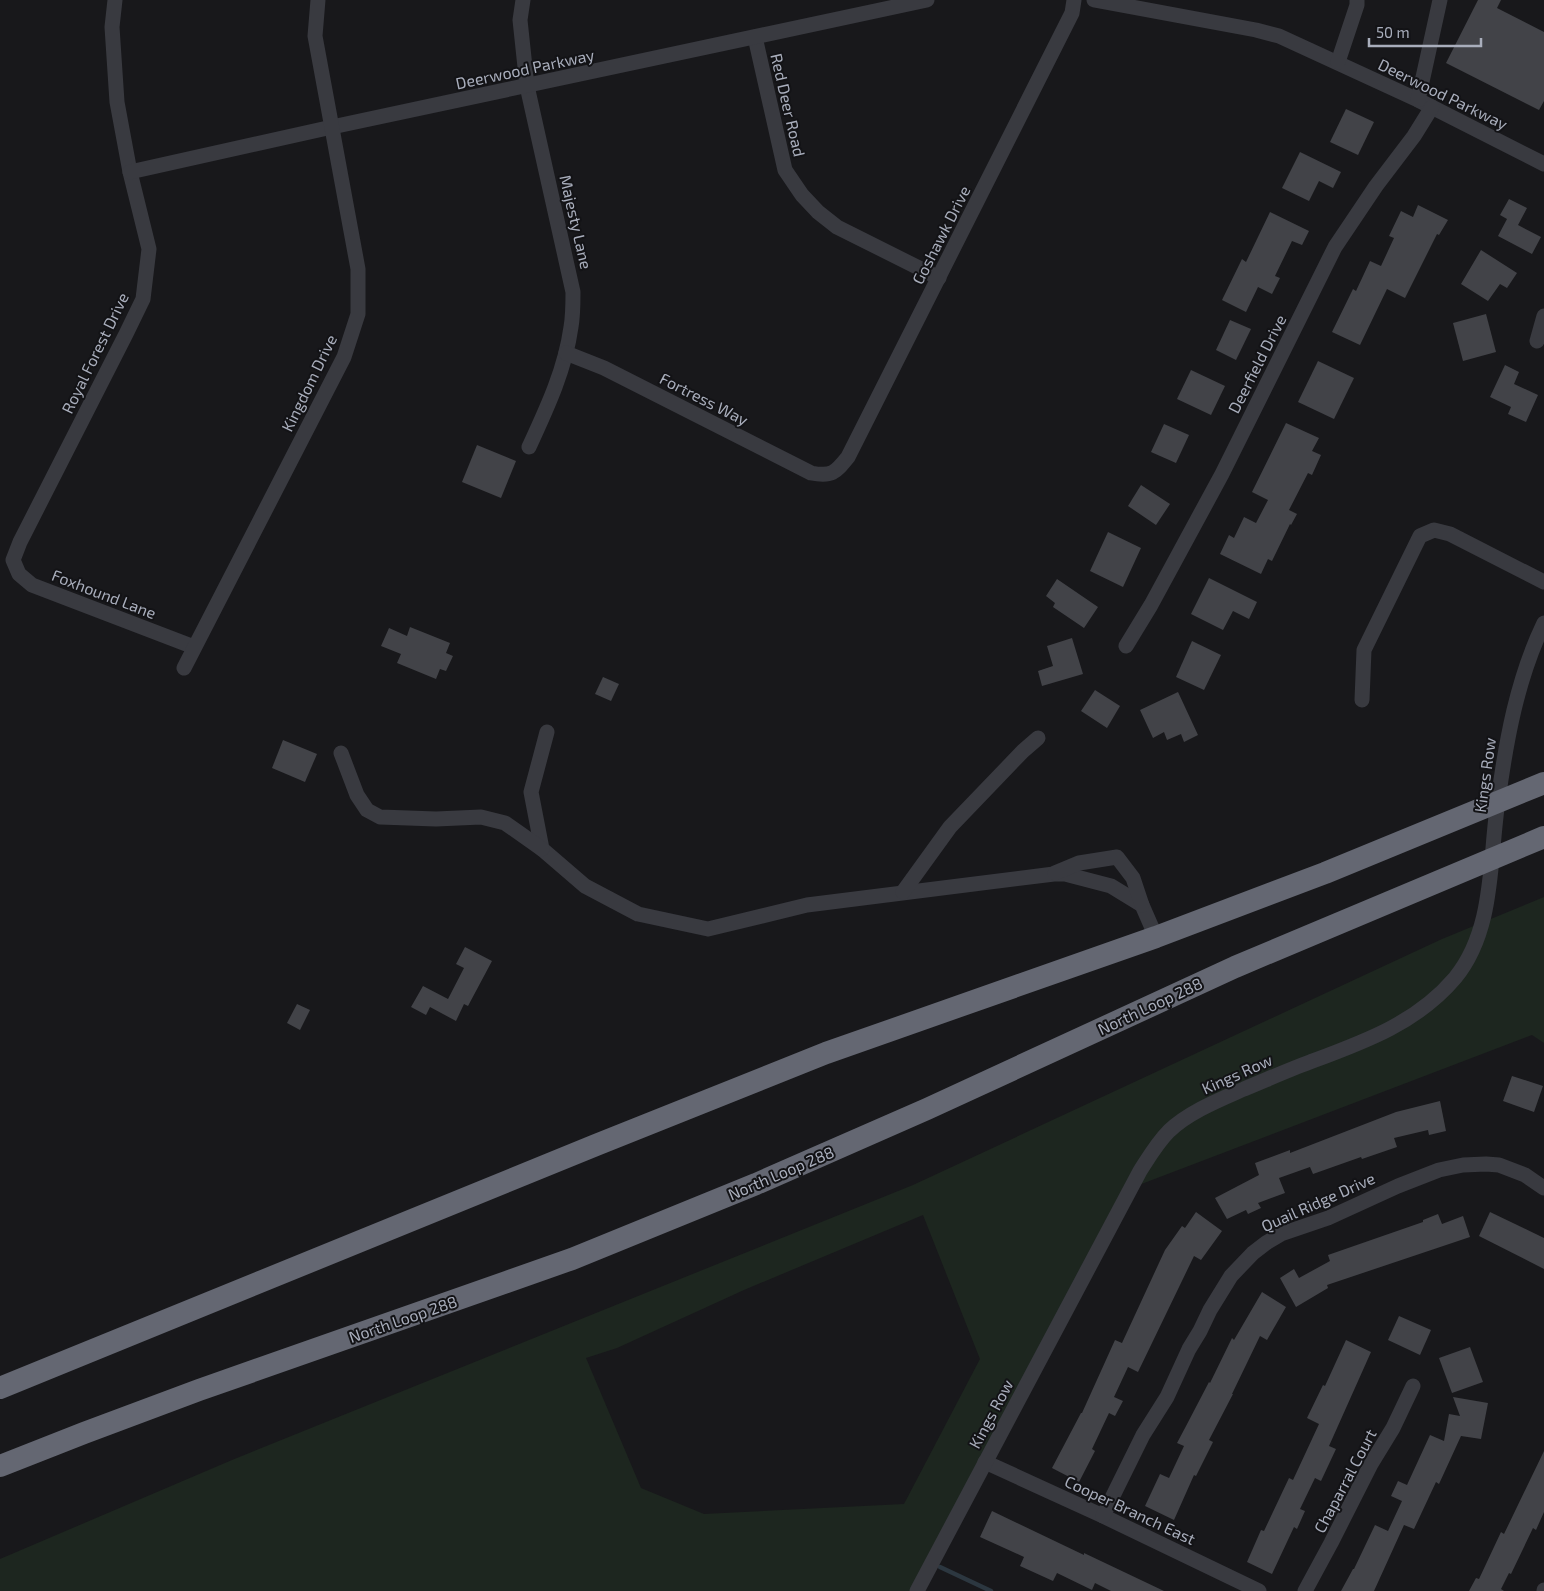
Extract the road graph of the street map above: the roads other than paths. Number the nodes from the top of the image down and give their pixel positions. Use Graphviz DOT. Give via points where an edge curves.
graph roads {
  1 [pos="115,0"];
  2 [pos="318,0"];
  3 [pos="523,0"];
  4 [pos="927,0"];
  5 [pos="1074,0"];
  6 [pos="1094,0"];
  7 [pos="1357,0"];
  8 [pos="1440,0"];
  9 [pos="755,37"];
  10 [pos="1338,62"];
  11 [pos="527,86"];
  12 [pos="1425,103"];
  13 [pos="332,128"];
  14 [pos="1543,161"];
  15 [pos="130,172"];
  16 [pos="939,278"];
  17 [pos="1544,316"];
  18 [pos="1537,341"];
  19 [pos="566,353"];
  20 [pos="528,447"];
  21 [pos="825,476"];
  22 [pos="13,560"];
  23 [pos="1544,582"];
  24 [pos="1544,623"];
  25 [pos="1126,646"];
  26 [pos="194,647"];
  27 [pos="184,668"];
  28 [pos="1362,700"];
  29 [pos="547,732"];
  30 [pos="1038,738"];
  31 [pos="341,753"];
  32 [pos="1544,783"];
  33 [pos="1497,803"];
  34 [pos="1544,837"];
  35 [pos="542,849"];
  36 [pos="1493,858"];
  37 [pos="1054,874"];
  38 [pos="903,892"];
  39 [pos="1142,905"];
  40 [pos="1156,937"];
  41 [pos="1544,1188"];
  42 [pos="1413,1386"];
  43 [pos="0,1388"];
  44 [pos="985,1462"];
  45 [pos="0,1466"];
  46 [pos="1103,1516"];
  47 [pos="917,1591"];
  48 [pos="1259,1591"];
  49 [pos="1305,1591"];
  1 -- 15 [label="street, Royal Forest Drive" via="112,28 117,102"];
  2 -- 13 [label="street, Kingdom Drive" via="315,36"];
  3 -- 11 [label="street, Majesty Lane" via="520,20"];
  4 -- 9 [label="street, Deerwood Parkway"];
  5 -- 16 [label="street, Goshawk Drive" via="1072,13"];
  6 -- 10 [label="street, Deerwood Parkway" via="1256,30 1279,36"];
  7 -- 10 [label="street"];
  8 -- 12 [label="street, Deerfield Drive"];
  9 -- 11 [label="street, Deerwood Parkway"];
  9 -- 16 [label="street, Red Deer Road" via="785,170 802,195 837,227"];
  10 -- 12 [label="street, Deerwood Parkway"];
  11 -- 13 [label="street, Deerwood Parkway"];
  11 -- 19 [label="street, Majesty Lane" via="574,292"];
  12 -- 14 [label="street, Deerwood Parkway"];
  12 -- 25 [label="street, Deerfield Drive" via="1414,136 1335,247 1222,474"];
  13 -- 15 [label="street, Deerwood Parkway"];
  13 -- 26 [label="street, Kingdom Drive" via="358,269 358,314 344,356"];
  15 -- 22 [label="street, Royal Forest Drive" via="149,249 143,298"];
  16 -- 21 [label="street, Goshawk Drive" via="848,458 837,470"];
  17 -- 18 [label="street"];
  19 -- 20 [label="street, Majesty Lane" via="551,399"];
  19 -- 21 [label="street, Fortress Way" via="604,368 810,473"];
  22 -- 26 [label="street, Foxhound Lane" via="19,574 32,585"];
  23 -- 28 [label="street" via="1450,534 1434,530 1420,536 1364,650"];
  24 -- 33 [label="street, Kings Row" via="1516,702"];
  26 -- 27 [label="street, Kingdom Drive"];
  29 -- 35 [label="street" via="531,792"];
  30 -- 38 [label="street" via="1022,750 950,828"];
  31 -- 35 [label="street" via="357,794 367,810 380,817 481,817 505,823"];
  32 -- 33 [label="highway"];
  33 -- 36 [label="street, Kings Row"];
  33 -- 40 [label="highway"];
  34 -- 36 [label="highway, North Loop 288"];
  35 -- 38 [label="street" via="585,886 638,914 708,928 807,906"];
  36 -- 44 [label="street, Kings Row" via="1481,928 1474,948 1455,978 1424,1009 1386,1032 1200,1110 1170,1130 1160,1141 1140,1171"];
  36 -- 45 [label="highway, North Loop 288" via="1235,967 756,1184 572,1259 199,1390"];
  37 -- 38 [label="street"];
  37 -- 39 [label="street" via="1111,886"];
  37 -- 39 [label="street" via="1079,863 1118,857 1133,878"];
  39 -- 40 [label="street"];
  40 -- 43 [label="highway" via="826,1053"];
  41 -- 46 [label="street, Quail Ridge Drive" via="1525,1175 1499,1165 1463,1165 1438,1170 1266,1243 1231,1276 1210,1310"];
  42 -- 49 [label="street, Chaparral Court"];
  44 -- 46 [label="street, Cooper Branch East"];
  44 -- 47 [label="street, Kings Row"];
  46 -- 48 [label="street, Cooper Branch East"];
}
